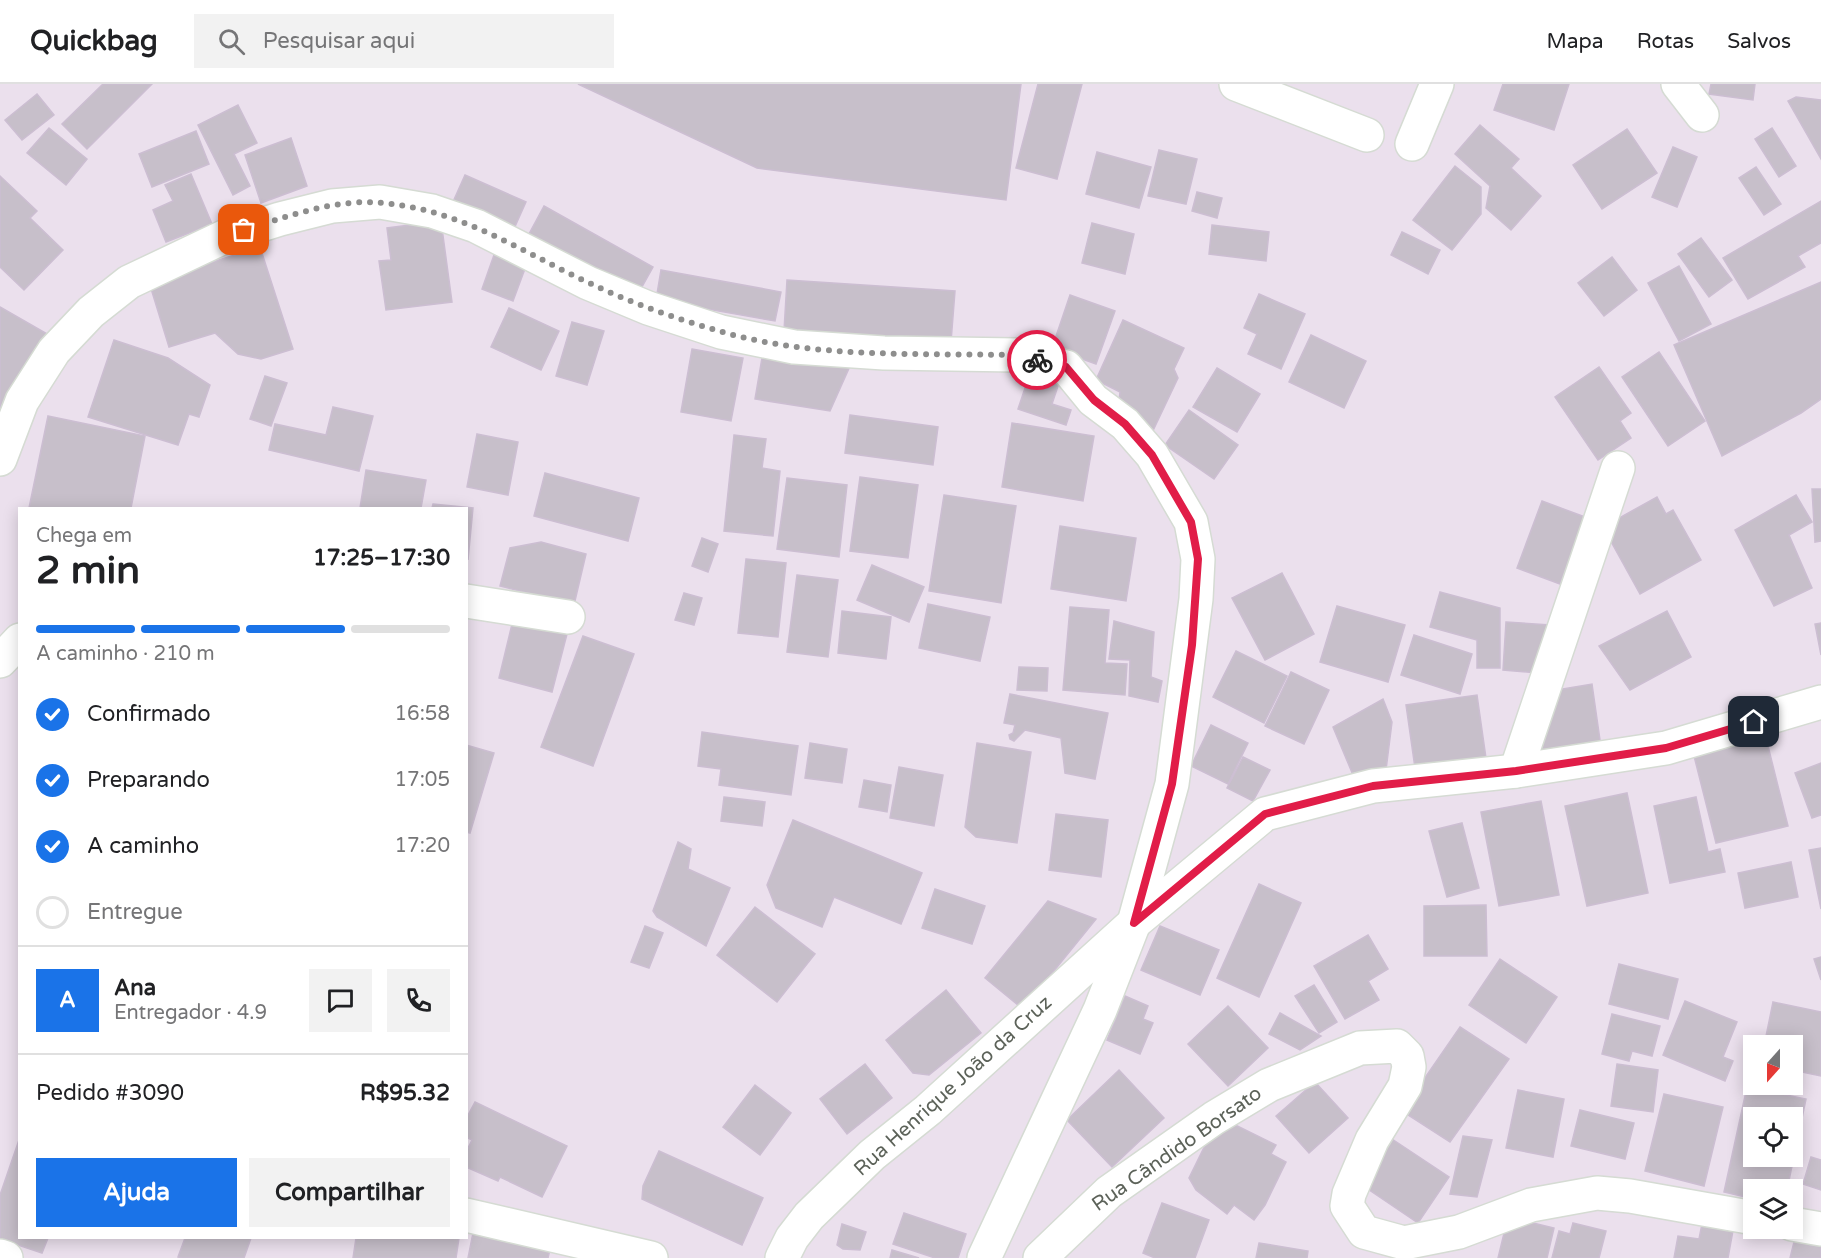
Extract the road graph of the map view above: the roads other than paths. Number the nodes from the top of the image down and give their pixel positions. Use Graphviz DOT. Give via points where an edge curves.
graph roads {
  1 [pos="1437,84"];
  2 [pos="1677,84"];
  3 [pos="1238,85"];
  4 [pos="1702,115"];
  5 [pos="1367,135"];
  6 [pos="1412,144"];
  7 [pos="0,459"];
  8 [pos="1618,468"];
  9 [pos="468,601"];
  10 [pos="568,617"];
  11 [pos="18,642"];
  12 [pos="0,661"];
  13 [pos="1821,702"];
  14 [pos="1516,771"];
  15 [pos="1134,923"];
  16 [pos="468,1215"];
  17 [pos="1743,1216"];
  18 [pos="1803,1226"];
  19 [pos="1821,1229"];
  20 [pos="0,1256"];
  21 [pos="6,1258"];
  22 [pos="651,1258"];
  23 [pos="782,1258"];
  24 [pos="984,1258"];
  25 [pos="1040,1258"];
  1 -- 6 [label="street"];
  2 -- 4 [label="street"];
  3 -- 5 [label="street"];
  7 -- 15 [label="street" via="22,402 54,351 91,312 129,282 226,236 332,206 380,202 432,211 476,226 588,283 721,332 794,347 1017,355 1066,367 1094,400 1125,424 1152,455 1191,522 1198,559 1192,645 1172,784"];
  8 -- 14 [label="street"];
  9 -- 10 [label="street"];
  11 -- 12 [label="street"];
  13 -- 14 [label="street, Rua Henrique João da Cruz" via="1666,748"];
  14 -- 15 [label="street, Rua Henrique João da Cruz" via="1373,786 1265,814"];
  15 -- 23 [label="street, Rua Henrique João da Cruz" via="928,1110 872,1155 809,1216"];
  15 -- 24 [label="street" via="1100,1010"];
  16 -- 22 [label="street"];
  17 -- 25 [label="street, Rua Cândido Borsato" via="1597,1193 1531,1204 1459,1232 1404,1243 1364,1232 1347,1206 1348,1194 1372,1140 1408,1077 1407,1056 1397,1046 1389,1045 1360,1048 1269,1085 1223,1112 1109,1192"];
  18 -- 19 [label="street"];
  20 -- 21 [label="street"];
}
